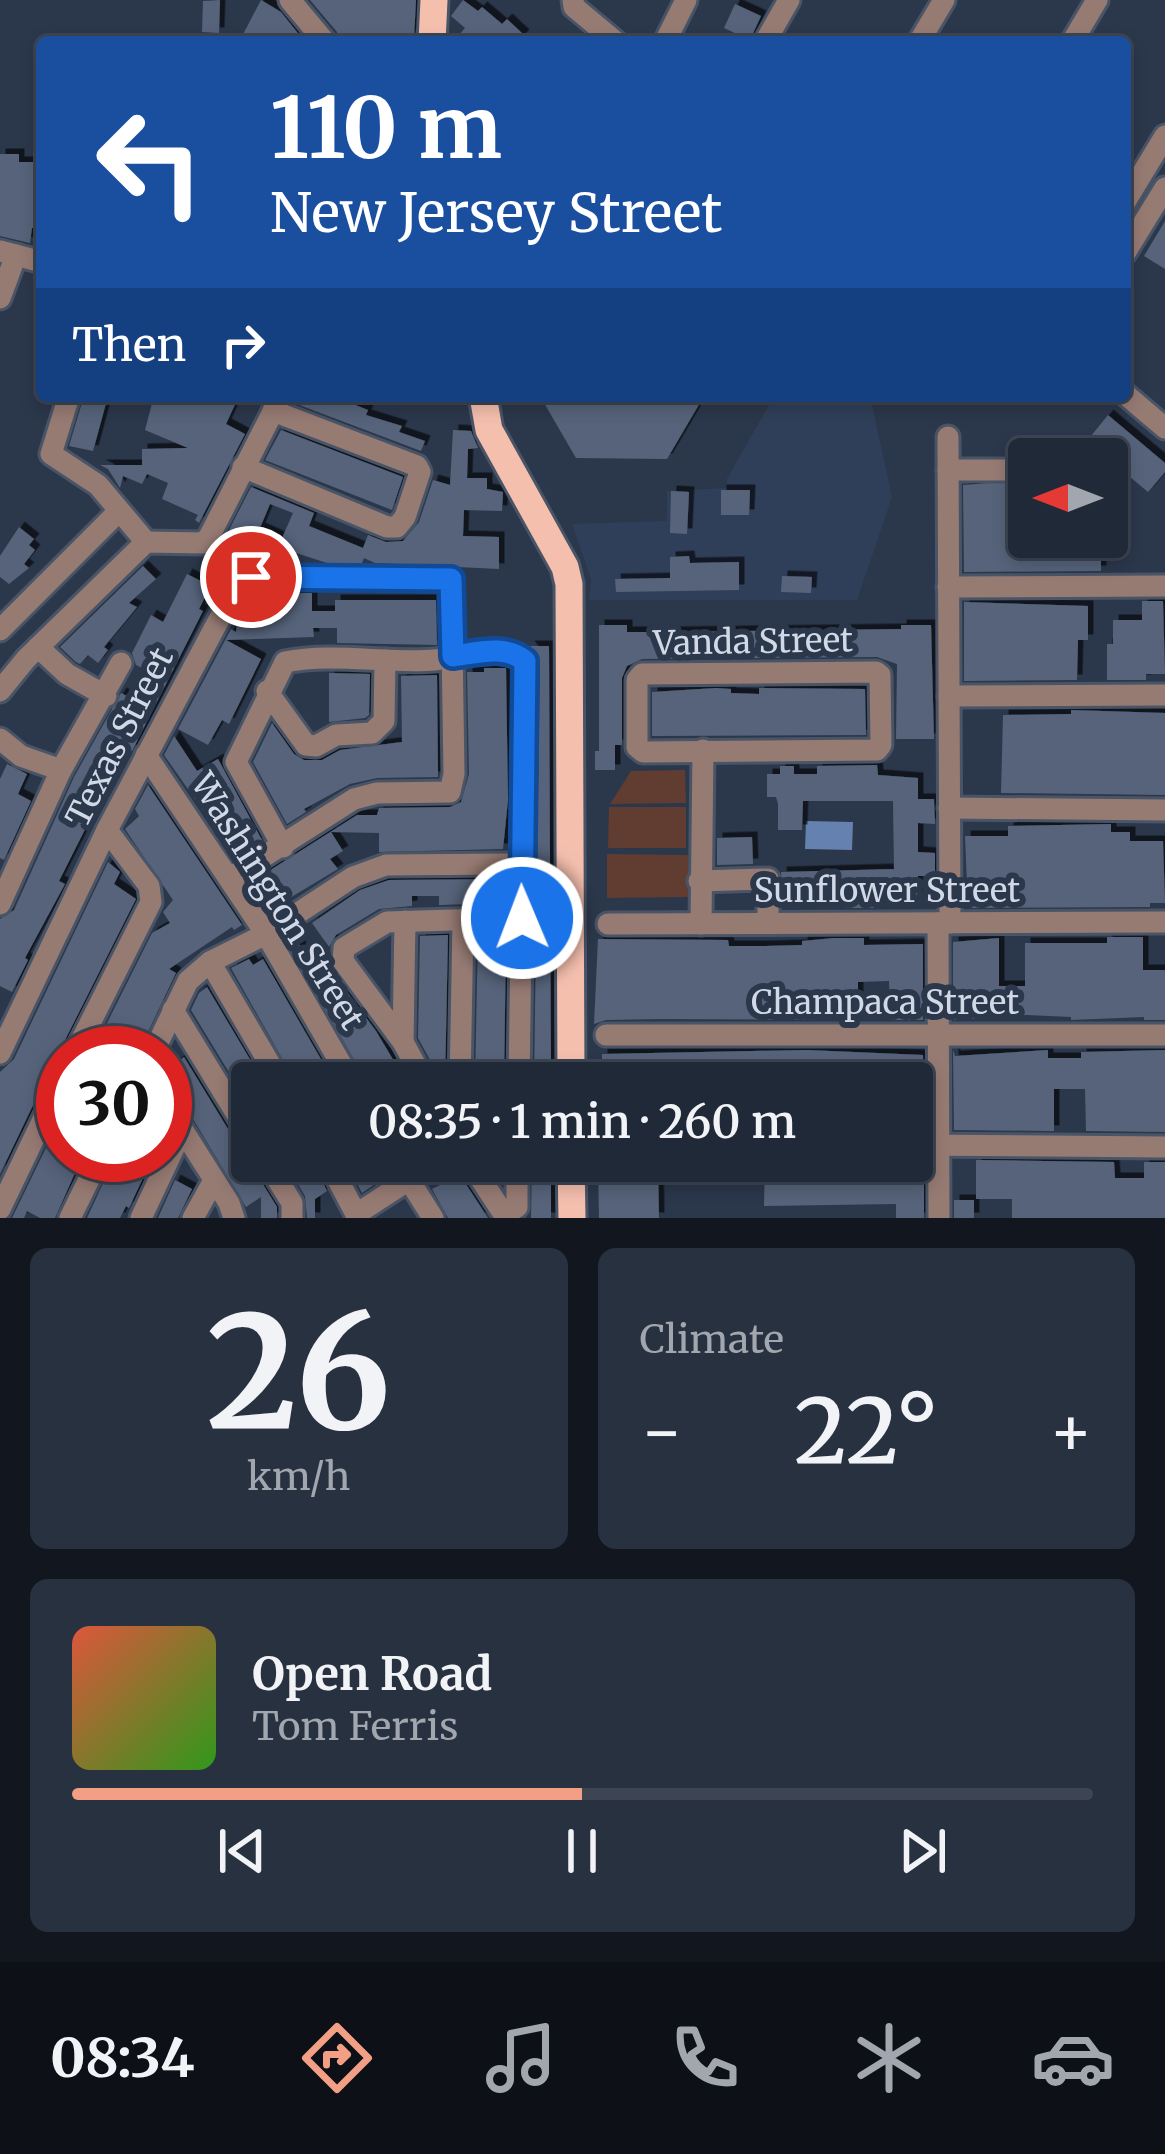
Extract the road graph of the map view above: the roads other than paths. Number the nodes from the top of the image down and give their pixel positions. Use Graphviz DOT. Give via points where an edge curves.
graph roads {
  1 [pos="290,0"];
  2 [pos="434,0"];
  3 [pos="573,0"];
  4 [pos="686,0"];
  5 [pos="789,0"];
  6 [pos="944,0"];
  7 [pos="1097,0"];
  8 [pos="321,36"];
  9 [pos="432,36"];
  10 [pos="609,36"];
  11 [pos="668,36"];
  12 [pos="768,36"];
  13 [pos="923,36"];
  14 [pos="1076,36"];
  15 [pos="1165,136"];
  16 [pos="1165,188"];
  17 [pos="1131,192"];
  18 [pos="1131,243"];
  19 [pos="8,253"];
  20 [pos="0,298"];
  21 [pos="1131,399"];
  22 [pos="67,402"];
  23 [pos="484,402"];
  24 [pos="277,404"];
  25 [pos="1165,427"];
  26 [pos="948,437"];
  27 [pos="243,467"];
  28 [pos="948,470"];
  29 [pos="1007,470"];
  30 [pos="118,512"];
  31 [pos="146,542"];
  32 [pos="46,584"];
  33 [pos="948,586"];
  34 [pos="1165,586"];
  35 [pos="80,606"];
  36 [pos="0,630"];
  37 [pos="38,646"];
  38 [pos="453,656"];
  39 [pos="385,660"];
  40 [pos="121,663"];
  41 [pos="0,691"];
  42 [pos="268,692"];
  43 [pos="1165,695"];
  44 [pos="106,696"];
  45 [pos="949,696"];
  46 [pos="0,739"];
  47 [pos="703,750"];
  48 [pos="146,755"];
  49 [pos="61,770"];
  50 [pos="950,808"];
  51 [pos="1165,810"];
  52 [pos="107,830"];
  53 [pos="284,847"];
  54 [pos="520,864"];
  55 [pos="230,878"];
  56 [pos="699,880"];
  57 [pos="2,892"];
  58 [pos="522,918"];
  59 [pos="405,920"];
  60 [pos="1165,922"];
  61 [pos="464,923"];
  62 [pos="768,923"];
  63 [pos="944,923"];
  64 [pos="608,924"];
  65 [pos="701,924"];
  66 [pos="266,934"];
  67 [pos="210,962"];
  68 [pos="173,1010"];
  69 [pos="89,1026"];
  70 [pos="166,1026"];
  71 [pos="606,1035"];
  72 [pos="938,1035"];
  73 [pos="1165,1035"];
  74 [pos="403,1042"];
  75 [pos="0,1053"];
  76 [pos="269,1062"];
  77 [pos="340,1062"];
  78 [pos="414,1062"];
  79 [pos="461,1062"];
  80 [pos="519,1062"];
  81 [pos="571,1062"];
  82 [pos="231,1105"];
  83 [pos="36,1144"];
  84 [pos="933,1145"];
  85 [pos="939,1145"];
  86 [pos="192,1147"];
  87 [pos="1165,1147"];
  88 [pos="87,1182"];
  89 [pos="158,1182"];
  90 [pos="213,1182"];
  91 [pos="279,1182"];
  92 [pos="340,1182"];
  93 [pos="483,1182"];
  94 [pos="518,1182"];
  95 [pos="572,1182"];
  96 [pos="410,1183"];
  97 [pos="0,1209"];
  98 [pos="358,1215"];
  99 [pos="70,1218"];
  100 [pos="141,1218"];
  101 [pos="193,1218"];
  102 [pos="234,1218"];
  103 [pos="292,1218"];
  104 [pos="433,1218"];
  105 [pos="572,1218"];
  106 [pos="939,1218"];
  1 -- 8 [label="street"];
  2 -- 9 [label="main road"];
  3 -- 10 [label="street"];
  4 -- 11 [label="street"];
  5 -- 12 [label="street"];
  6 -- 13 [label="street"];
  7 -- 14 [label="street"];
  15 -- 17 [label="street"];
  16 -- 18 [label="street"];
  19 -- 20 [label="street"];
  21 -- 25 [label="street"];
  22 -- 30 [label="street" via="51,454 98,485"];
  23 -- 81 [label="main road" via="489,430 569,584"];
  24 -- 27 [label="street"];
  24 -- 27 [label="street" via="417,466 405,517 387,526"];
  26 -- 28 [label="street"];
  27 -- 31 [label="street" via="203,544"];
  28 -- 29 [label="street"];
  28 -- 33 [label="street"];
  30 -- 31 [label="street"];
  30 -- 32 [label="street"];
  31 -- 35 [label="street"];
  32 -- 35 [label="street"];
  32 -- 36 [label="street"];
  33 -- 34 [label="street"];
  33 -- 45 [label="street"];
  35 -- 37 [label="street"];
  37 -- 41 [label="street"];
  37 -- 44 [label="street"];
  38 -- 39 [label="street"];
  38 -- 48 [label="street, Texas Street" via="451,579 239,580"];
  38 -- 53 [label="street" via="451,792 355,799"];
  38 -- 54 [label="street" via="500,650 525,661"];
  39 -- 42 [label="street" via="290,660"];
  39 -- 42 [label="street" via="384,721 372,733 306,746"];
  40 -- 44 [label="street"];
  42 -- 53 [label="street" via="236,762"];
  43 -- 45 [label="street"];
  44 -- 49 [label="street"];
  45 -- 50 [label="street"];
  46 -- 49 [label="street"];
  47 -- 47 [label="street, Vanda Street" via="877,750 880,675 642,674 637,747"];
  47 -- 56 [label="street"];
  48 -- 52 [label="street, Texas Street"];
  48 -- 55 [label="street, Washington Street"];
  49 -- 57 [label="street"];
  50 -- 51 [label="street"];
  50 -- 63 [label="street"];
  52 -- 69 [label="street" via="151,902"];
  52 -- 75 [label="street, Texas Street"];
  53 -- 55 [label="street"];
  54 -- 58 [label="street"];
  54 -- 66 [label="street" via="386,865 353,877"];
  55 -- 66 [label="street, Washington Street"];
  56 -- 62 [label="street" via="768,879"];
  56 -- 65 [label="street"];
  58 -- 61 [label="street"];
  58 -- 80 [label="street"];
  59 -- 61 [label="street"];
  59 -- 74 [label="street"];
  59 -- 74 [label="street" via="387,922 341,954"];
  60 -- 63 [label="street, Sunflower Street"];
  61 -- 79 [label="street"];
  62 -- 63 [label="street, Sunflower Street"];
  62 -- 65 [label="street, Sunflower Street"];
  63 -- 72 [label="street"];
  64 -- 65 [label="street, Sunflower Street"];
  66 -- 67 [label="street"];
  66 -- 77 [label="street, Washington Street"];
  67 -- 68 [label="street"];
  67 -- 76 [label="street"];
  68 -- 70 [label="street"];
  68 -- 82 [label="street"];
  71 -- 72 [label="street, Champaca Street"];
  72 -- 73 [label="street, Champaca Street"];
  72 -- 85 [label="street"];
  74 -- 78 [label="street"];
  83 -- 97 [label="street"];
  84 -- 85 [label="street"];
  85 -- 87 [label="street"];
  85 -- 106 [label="street"];
  86 -- 90 [label="street"];
  88 -- 99 [label="street"];
  89 -- 100 [label="street"];
  90 -- 101 [label="street"];
  90 -- 102 [label="street"];
  91 -- 103 [label="street"];
  92 -- 98 [label="street"];
  93 -- 94 [label="street" via="507,1213 517,1207"];
  95 -- 105 [label="main road"];
  96 -- 98 [label="street"];
  96 -- 104 [label="street"];
}
